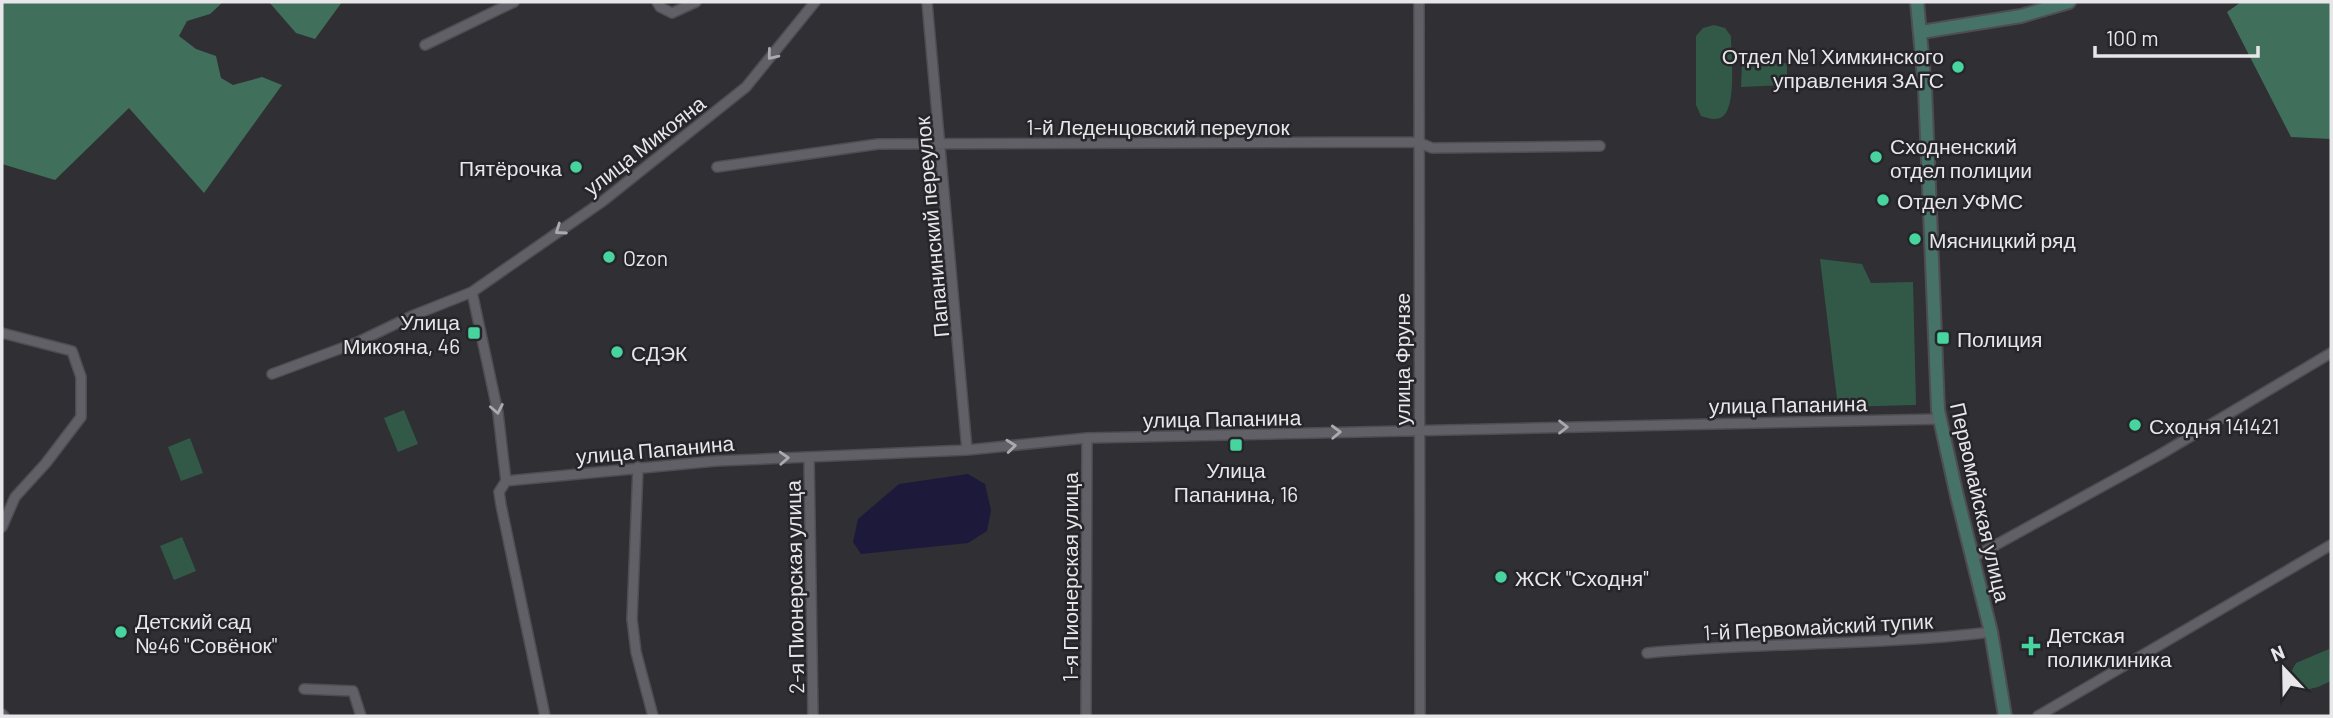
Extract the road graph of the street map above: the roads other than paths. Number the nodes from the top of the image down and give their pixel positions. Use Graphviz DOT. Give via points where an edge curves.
graph roads {
  1 [pos="514,2"];
  2 [pos="657,2"];
  3 [pos="696,2"];
  4 [pos="815,2"];
  5 [pos="927,2"];
  6 [pos="1419,2"];
  7 [pos="1917,2"];
  8 [pos="2069,2"];
  9 [pos="1921,32"];
  10 [pos="425,45"];
  11 [pos="1418,142"];
  12 [pos="942,145"];
  13 [pos="1600,146"];
  14 [pos="717,167"];
  15 [pos="472,292"];
  16 [pos="2,333"];
  17 [pos="2331,353"];
  18 [pos="272,374"];
  19 [pos="1940,419"];
  20 [pos="1419,429"];
  21 [pos="1087,438"];
  22 [pos="967,450"];
  23 [pos="809,457"];
  24 [pos="638,467"];
  25 [pos="506,481"];
  26 [pos="15,497"];
  27 [pos="2,498"];
  28 [pos="2,527"];
  29 [pos="2331,545"];
  30 [pos="1972,558"];
  31 [pos="1991,632"];
  32 [pos="1647,653"];
  33 [pos="304,689"];
  34 [pos="361,716"];
  35 [pos="545,716"];
  36 [pos="653,716"];
  37 [pos="813,716"];
  38 [pos="1086,716"];
  39 [pos="1420,716"];
  40 [pos="2005,716"];
  41 [pos="2038,716"];
  1 -- 10 [label="street"];
  2 -- 3 [label="street" via="672,13"];
  4 -- 15 [label="street, улица Микояна, one-way" via="747,87 603,201"];
  5 -- 12 [label="street, Папанинский переулок"];
  6 -- 11 [label="street, улица Фрунзе"];
  7 -- 9 [label="main road, Первомайская улица"];
  8 -- 9 [label="main road" via="2021,16"];
  9 -- 19 [label="main road, Первомайская улица"];
  11 -- 12 [label="street, 1-й Леденцовский переулок"];
  11 -- 13 [label="street, 1-й Леденцовский переулок" via="1432,148"];
  11 -- 20 [label="street, улица Фрунзе"];
  12 -- 14 [label="street, 1-й Леденцовский переулок" via="878,144"];
  12 -- 22 [label="street, Папанинский переулок"];
  15 -- 18 [label="street, улица Микояна"];
  15 -- 25 [label="street, one-way" via="498,413"];
  16 -- 26 [label="street" via="72,351 81,377 81,418"];
  17 -- 30 [label="street"];
  20 -- 19 [label="street, улица Папанина, one-way"];
  19 -- 30 [label="main road, Первомайская улица"];
  21 -- 20 [label="street, улица Папанина, one-way"];
  20 -- 39 [label="street, улица Фрунзе"];
  22 -- 21 [label="street, улица Папанина, one-way"];
  21 -- 38 [label="street, 1-я Пионерская улица"];
  22 -- 23 [label="street, улица Папанина"];
  24 -- 23 [label="street, улица Папанина, one-way"];
  23 -- 37 [label="street, 2-я Пионерская улица"];
  24 -- 25 [label="street, улица Папанина"];
  24 -- 36 [label="street" via="632,619 635,652"];
  25 -- 35 [label="street" via="499,492 501,505"];
  26 -- 27 [label="street"];
  26 -- 28 [label="street"];
  29 -- 41 [label="street"];
  30 -- 31 [label="main road, Первомайская улица"];
  31 -- 32 [label="street, 1-й Первомайский тупик" via="1909,641"];
  31 -- 40 [label="main road, Первомайская улица"];
  33 -- 34 [label="street" via="353,691"];
}
